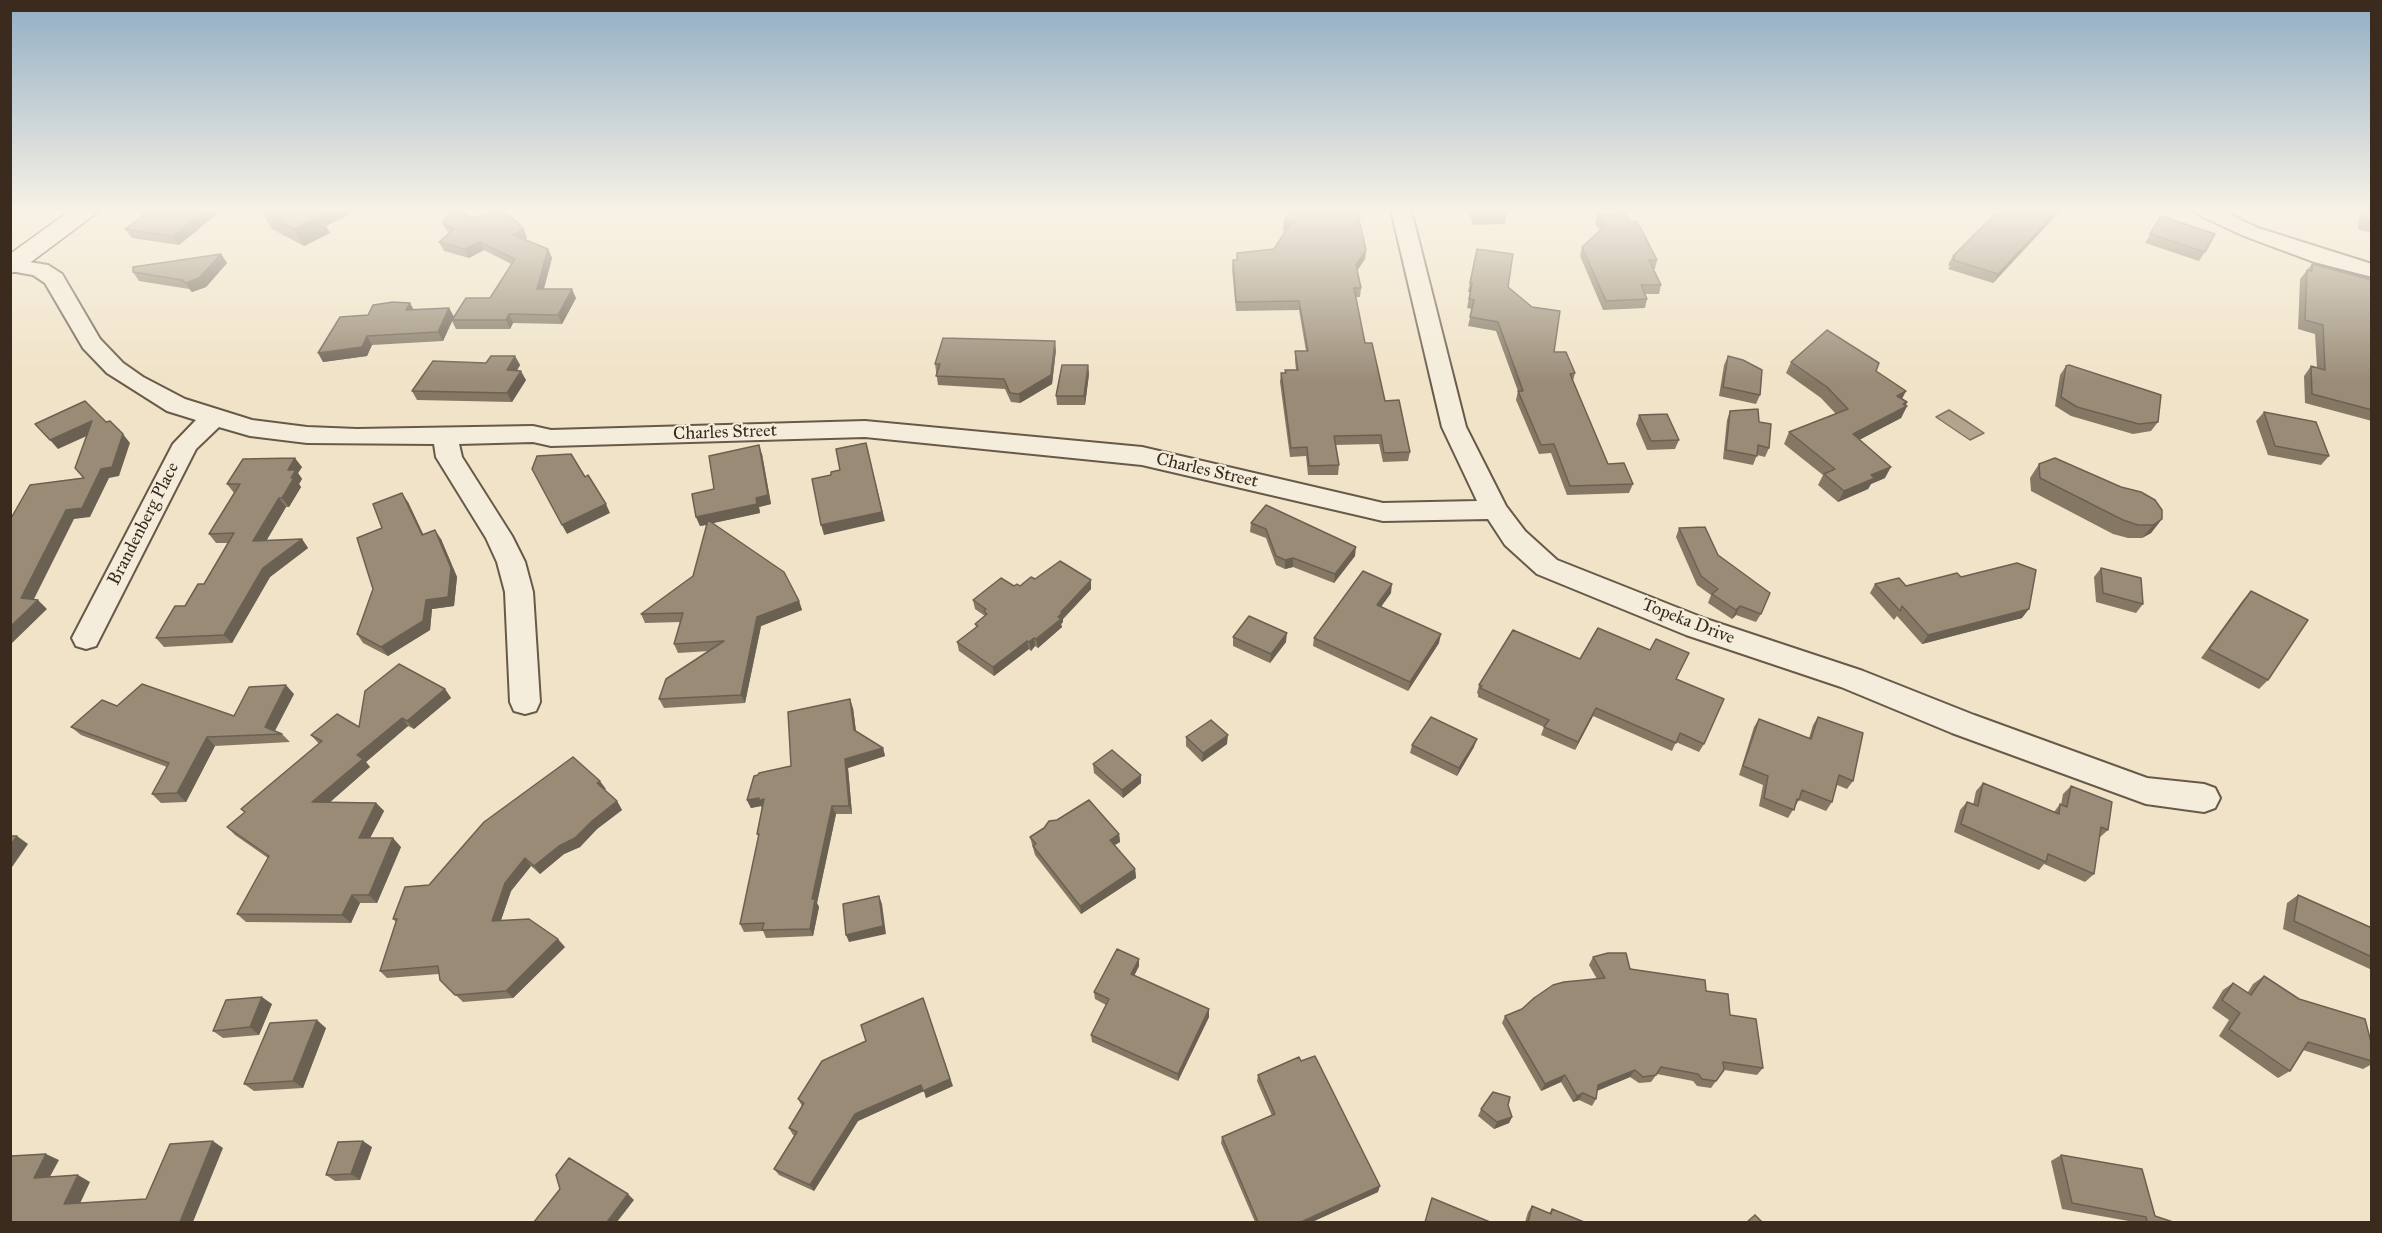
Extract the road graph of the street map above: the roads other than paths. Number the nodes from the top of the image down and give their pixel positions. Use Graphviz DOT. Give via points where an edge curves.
graph roads {
  1 [pos="23,268"];
  2 [pos="1415,268"];
  3 [pos="213,418"];
  4 [pos="445,436"];
  5 [pos="1495,510"];
  6 [pos="86,638"];
  7 [pos="525,702"];
  8 [pos="2204,798"];
  1 -- 3 [label="street, Charles Street" via="40,270 54,279 91,343 115,368 166,400"];
  2 -- 5 [label="street, Topeka Drive" via="1454,427"];
  3 -- 4 [label="street, Charles Street" via="250,428 307,435"];
  3 -- 6 [label="street, Brandenberg Place" via="186,444"];
  4 -- 5 [label="street, Charles Street" via="533,434 551,438 865,429 1142,456 1383,512"];
  4 -- 7 [label="street" via="449,457 511,562 519,592"];
  5 -- 8 [label="street, Topeka Drive" via="1515,538 1547,567 1696,627 1852,679 2146,791"];
}
